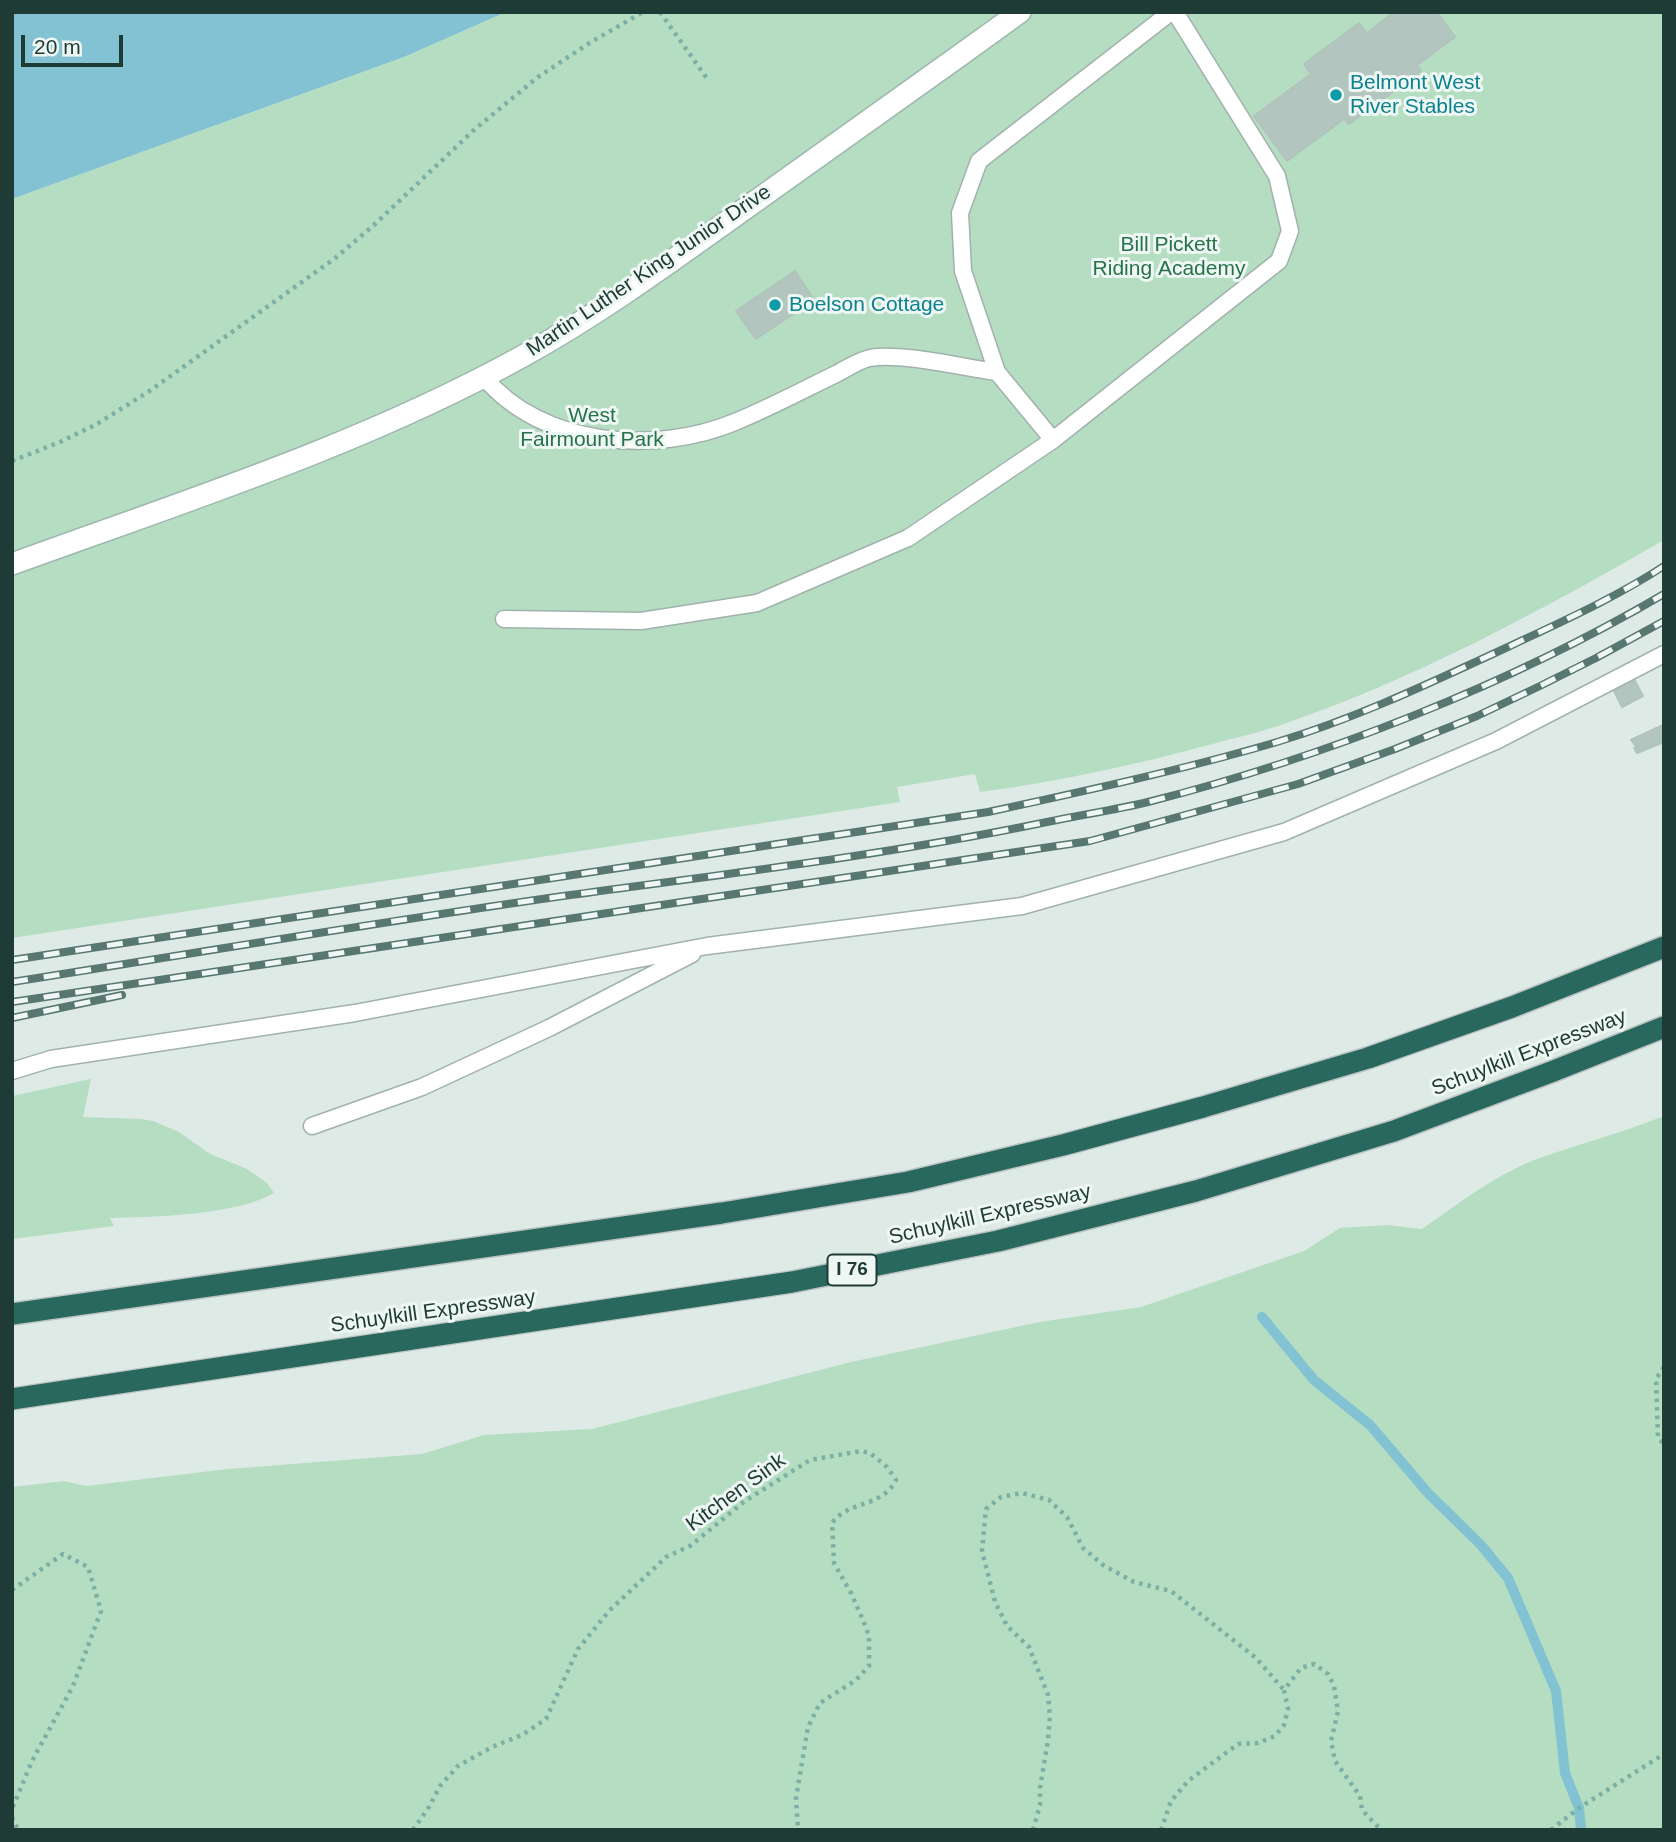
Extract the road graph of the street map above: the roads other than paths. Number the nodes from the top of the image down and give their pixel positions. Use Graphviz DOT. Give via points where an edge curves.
graph roads {
  1 [pos="1020,12"];
  2 [pos="1173,12"];
  3 [pos="997,372"];
  4 [pos="484,377"];
  5 [pos="1053,440"];
  6 [pos="12,564"];
  7 [pos="504,619"];
  8 [pos="1664,654"];
  9 [pos="707,946"];
  10 [pos="1664,947"];
  11 [pos="1664,1027"];
  12 [pos="12,1070"];
  13 [pos="312,1126"];
  14 [pos="12,1314"];
  15 [pos="12,1399"];
  1 -- 4 [label="main road, Martin Luther King Junior Drive" via="581,322"];
  2 -- 3 [label="lane" via="979,160 960,213 963,271"];
  2 -- 5 [label="lane" via="1277,176 1290,231 1279,261"];
  3 -- 4 [label="lane" via="895,357 869,358 736,422 673,439 640,440 609,439 538,420 497,393"];
  3 -- 5 [label="lane"];
  4 -- 6 [label="main road, Martin Luther King Junior Drive" via="307,456"];
  5 -- 7 [label="lane" via="908,538 757,603 641,621"];
  8 -- 9 [label="lane" via="1496,741 1284,832 1022,906"];
  9 -- 12 [label="lane" via="355,1013 51,1059"];
  9 -- 13 [label="lane" via="422,1087"];
  10 -- 14 [label="highway" via="1368,1058 1152,1121 908,1182 329,1271"];
  11 -- 15 [label="highway, Schuylkill Expressway / I 76" via="1394,1130 1196,1191 998,1241 792,1282"];
}
